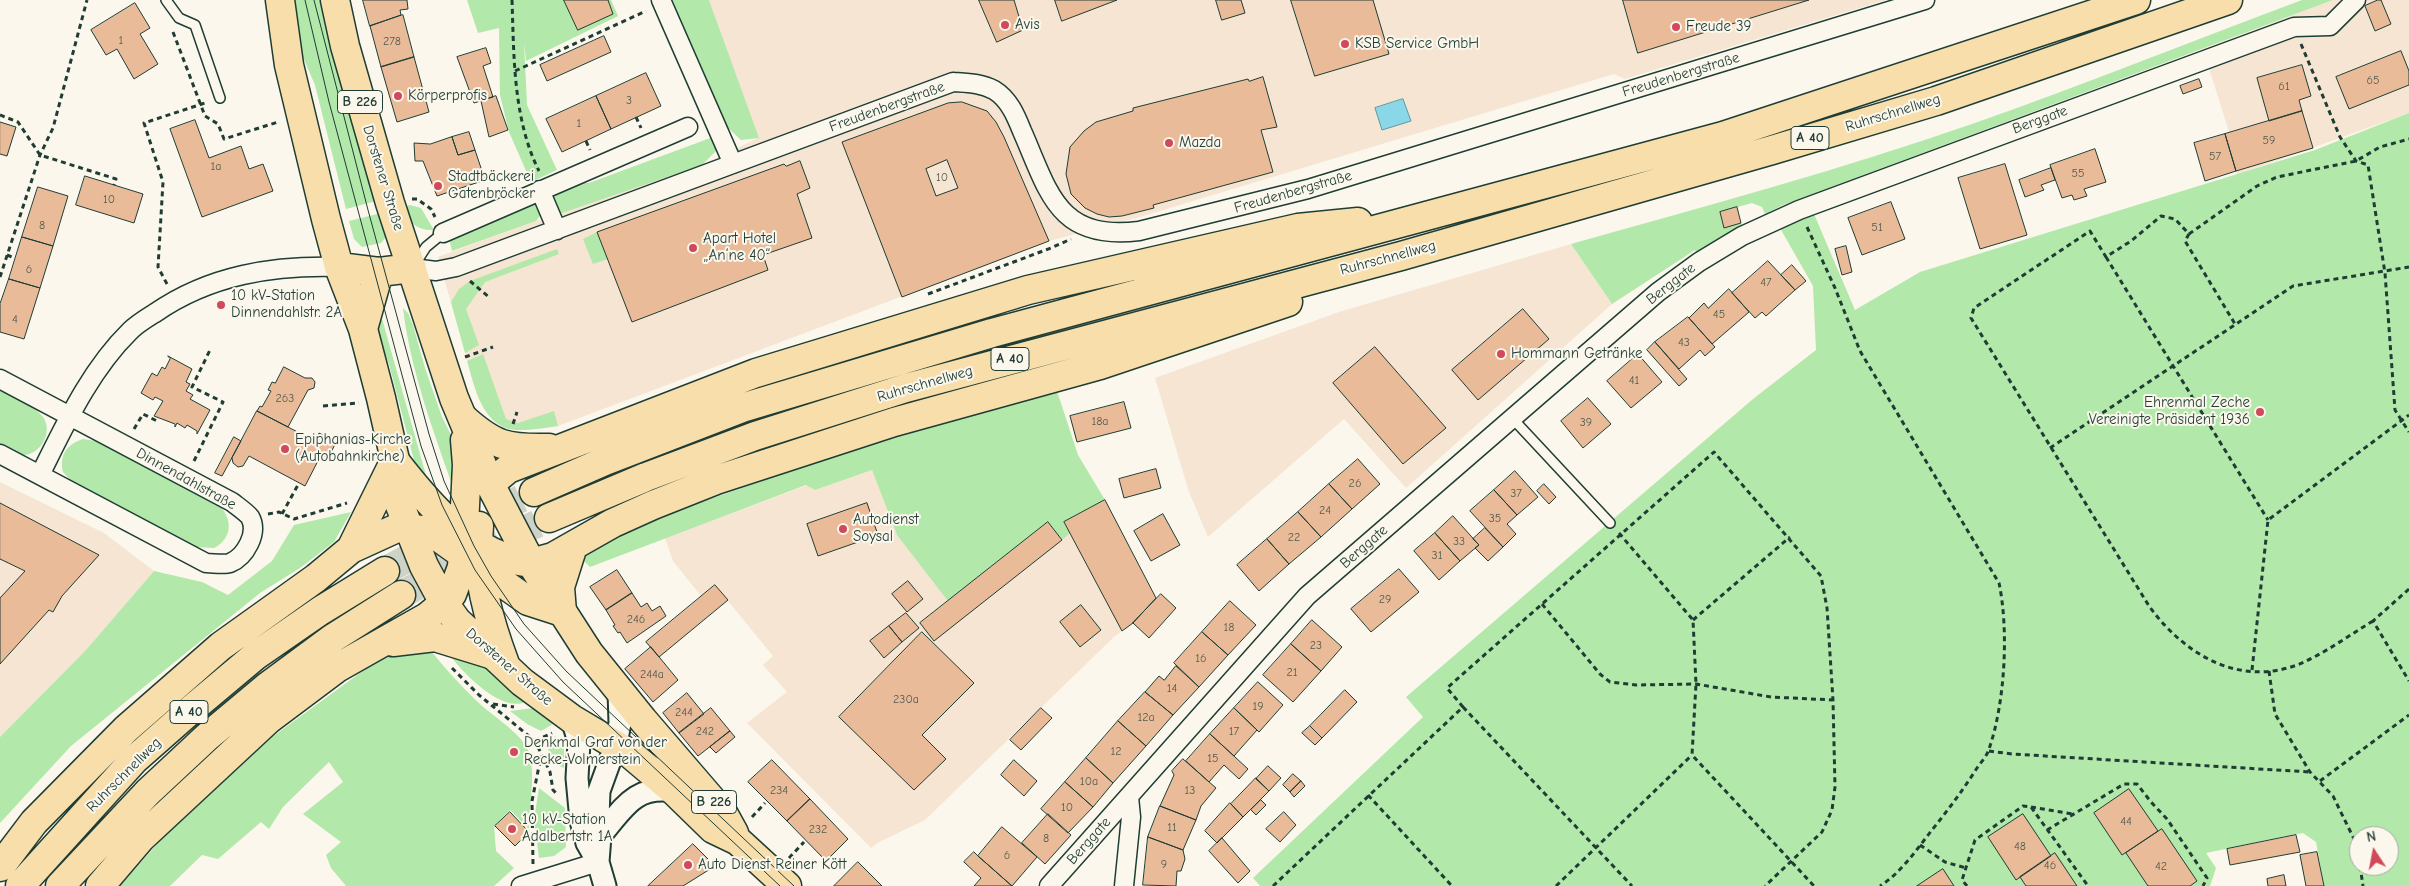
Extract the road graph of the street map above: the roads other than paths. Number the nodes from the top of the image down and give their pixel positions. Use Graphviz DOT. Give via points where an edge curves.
graph roads {
  1 [pos="166,0"];
  2 [pos="280,0"];
  3 [pos="335,0"];
  4 [pos="1925,0"];
  5 [pos="2136,0"];
  6 [pos="2228,0"];
  7 [pos="2356,0"];
  8 [pos="661,2"];
  9 [pos="220,98"];
  10 [pos="688,127"];
  11 [pos="733,164"];
  12 [pos="544,189"];
  13 [pos="1446,212"];
  14 [pos="557,230"];
  15 [pos="1482,232"];
  16 [pos="443,234"];
  17 [pos="338,267"];
  18 [pos="412,268"];
  19 [pos="379,272"];
  20 [pos="363,329"];
  21 [pos="0,379"];
  22 [pos="70,415"];
  23 [pos="463,418"];
  24 [pos="1513,419"];
  25 [pos="558,448"];
  26 [pos="0,454"];
  27 [pos="394,460"];
  28 [pos="40,474"];
  29 [pos="490,484"];
  30 [pos="534,492"];
  31 [pos="549,518"];
  32 [pos="1610,523"];
  33 [pos="408,528"];
  34 [pos="573,546"];
  35 [pos="351,549"];
  36 [pos="471,549"];
  37 [pos="531,563"];
  38 [pos="385,570"];
  39 [pos="401,595"];
  40 [pos="444,603"];
  41 [pos="562,612"];
  42 [pos="381,644"];
  43 [pos="498,661"];
  44 [pos="619,691"];
  45 [pos="572,719"];
  46 [pos="616,744"];
  47 [pos="674,791"];
  48 [pos="1128,797"];
  49 [pos="600,836"];
  50 [pos="738,841"];
  51 [pos="598,862"];
  52 [pos="0,867"];
  53 [pos="526,884"];
  54 [pos="20,886"];
  55 [pos="60,886"];
  56 [pos="100,886"];
  57 [pos="605,886"];
  58 [pos="787,886"];
  59 [pos="1049,886"];
  60 [pos="1124,886"];
  1 -- 9 [label="lane" via="179,18 195,25"];
  2 -- 17 [label="main road, Dorstener Straße / B 226" via="289,65"];
  3 -- 18 [label="main road, Dorstener Straße / B 226" via="364,116"];
  4 -- 11 [label="street, Freudenbergstraße" via="1308,189 1118,234 1092,229 1060,210 1050,196 1006,100 979,84 953,82 939,86"];
  5 -- 13 [label="main road, Ruhrschnellweg / A 40" via="1722,136"];
  6 -- 15 [label="main road, Ruhrschnellweg / A 40" via="1936,101"];
  7 -- 24 [label="street, Berggate" via="2330,26 2294,27 1800,210 1742,236 1658,292"];
  8 -- 11 [label="street"];
  10 -- 12 [label="street"];
  11 -- 14 [label="street, Freudenbergstraße"];
  12 -- 14 [label="street"];
  12 -- 16 [label="street"];
  13 -- 25 [label="main road" via="1298,228 1028,290 756,373"];
  13 -- 30 [label="main road, Ruhrschnellweg / A 40" via="992,333 745,407"];
  14 -- 18 [label="street, Freudenbergstraße" via="456,267 436,271"];
  15 -- 31 [label="main road, Ruhrschnellweg / A 40" via="906,388 755,436"];
  15 -- 34 [label="main road, A 40" via="1226,324 1109,362 786,456 653,505"];
  16 -- 18 [label="lane" via="426,248"];
  17 -- 19 [label="main road"];
  17 -- 20 [label="main road, Dorstener Straße / B 226"];
  17 -- 22 [label="street" via="305,266 248,272 210,283 174,300 131,330 104,362"];
  18 -- 19 [label="main road"];
  18 -- 23 [label="main road, Dorstener Straße / B 226"];
  19 -- 20 [label="main road"];
  20 -- 27 [label="main road, Dorstener Straße / B 226"];
  21 -- 22 [label="street, Dinnendahlstraße"];
  22 -- 28 [label="street"];
  22 -- 28 [label="street, Dinnendahlstraße" via="232,502 250,517 254,532 248,546 229,563 206,563"];
  23 -- 25 [label="main road" via="480,434 501,445 525,449"];
  23 -- 29 [label="main road, Dorstener Straße / B 226"];
  23 -- 36 [label="main road"];
  24 -- 32 [label="lane"];
  24 -- 48 [label="street, Berggate" via="1307,596"];
  25 -- 29 [label="main road" via="508,469"];
  26 -- 28 [label="street, Dinnendahlstraße"];
  27 -- 33 [label="main road, Dorstener Straße / B 226" via="399,503"];
  27 -- 35 [label="main road"];
  27 -- 36 [label="main road"];
  29 -- 36 [label="main road" via="484,492"];
  29 -- 37 [label="main road, Dorstener Straße / B 226"];
  33 -- 35 [label="main road" via="397,528"];
  33 -- 36 [label="main road" via="430,531"];
  33 -- 40 [label="main road, Dorstener Straße / B 226"];
  34 -- 37 [label="main road" via="542,562"];
  34 -- 41 [label="main road" via="560,587"];
  35 -- 52 [label="main road" via="221,646 126,730 34,822"];
  36 -- 37 [label="main road"];
  36 -- 40 [label="main road" via="452,594"];
  36 -- 41 [label="main road" via="528,600"];
  36 -- 43 [label="main road"];
  37 -- 41 [label="main road, Dorstener Straße / B 226"];
  38 -- 54 [label="main road, Ruhrschnellweg / A 40" via="255,656 194,708 134,760"];
  39 -- 55 [label="main road, Ruhrschnellweg / A 40" via="333,638 207,737 148,792"];
  40 -- 42 [label="main road"];
  40 -- 43 [label="main road, Dorstener Straße / B 226" via="457,621"];
  41 -- 44 [label="main road, Dorstener Straße / B 226"];
  42 -- 43 [label="main road" via="436,637"];
  42 -- 56 [label="main road" via="337,668 269,719 141,838"];
  43 -- 45 [label="main road, Dorstener Straße / B 226"];
  44 -- 46 [label="street" via="620,723"];
  44 -- 50 [label="main road, Dorstener Straße / B 226" via="723,813"];
  45 -- 46 [label="main road, Dorstener Straße / B 226"];
  45 -- 51 [label="street" via="579,742 576,778 581,821 587,843"];
  46 -- 47 [label="main road, Dorstener Straße / B 226"];
  46 -- 49 [label="street" via="599,790"];
  47 -- 49 [label="street" via="656,788 645,791 625,807"];
  47 -- 50 [label="main road, Dorstener Straße / B 226" via="713,828"];
  48 -- 59 [label="street, Berggate"];
  48 -- 60 [label="street, Berggate" via="1131,817"];
  49 -- 51 [label="street"];
  50 -- 58 [label="main road, Dorstener Straße / B 226"];
  51 -- 53 [label="street"];
  51 -- 57 [label="street"];
}
